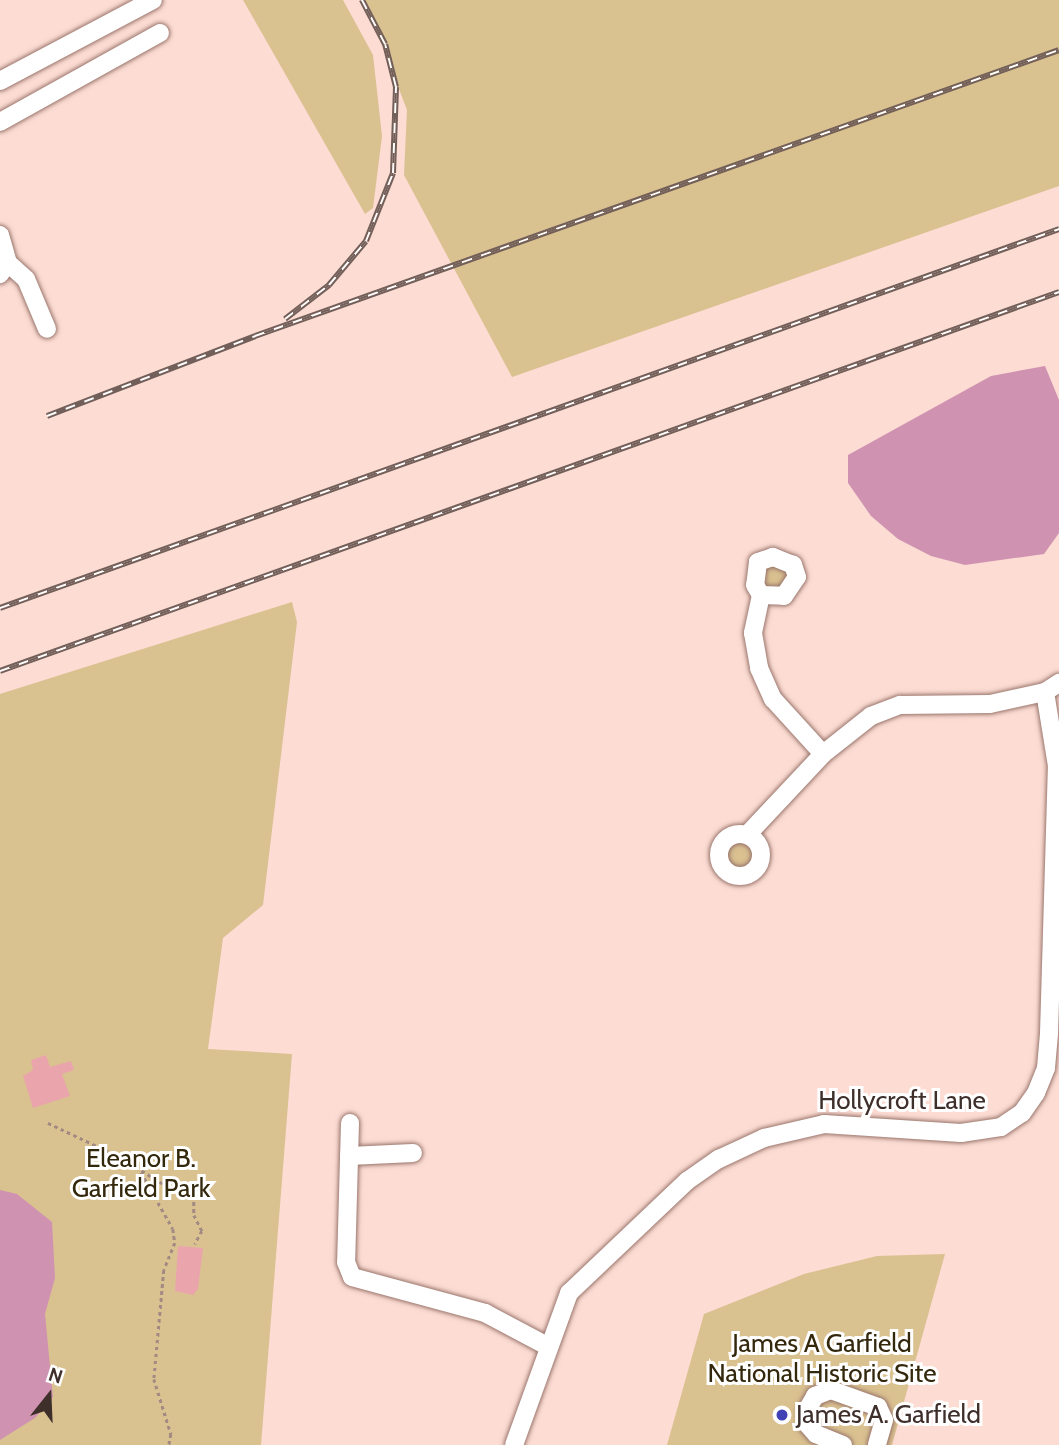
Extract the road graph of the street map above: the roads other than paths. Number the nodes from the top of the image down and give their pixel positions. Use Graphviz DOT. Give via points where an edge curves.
graph roads {
  1 [pos="153,0"];
  2 [pos="160,33"];
  3 [pos="0,81"];
  4 [pos="0,122"];
  5 [pos="0,235"];
  6 [pos="4,269"];
  7 [pos="47,329"];
  8 [pos="761,595"];
  9 [pos="1052,687"];
  10 [pos="823,754"];
  11 [pos="747,835"];
  12 [pos="350,1123"];
  13 [pos="413,1153"];
  14 [pos="349,1156"];
  15 [pos="549,1347"];
  16 [pos="514,1445"];
  17 [pos="843,1445"];
  18 [pos="877,1445"];
  1 -- 3 [label="street"];
  2 -- 4 [label="street"];
  5 -- 6 [label="street"];
  6 -- 7 [label="street" via="26,279"];
  8 -- 10 [label="street" via="753,633 759,668 773,699"];
  9 -- 10 [label="street" via="990,704 900,705 872,716"];
  9 -- 15 [label="street, Hollycroft Lane" via="1057,766 1049,1033 1046,1068 1022,1113 1001,1127 961,1133 824,1124 742,1147 687,1181 581,1278 569,1293"];
  10 -- 11 [label="street"];
  12 -- 14 [label="street"];
  13 -- 14 [label="street"];
  14 -- 15 [label="street" via="346,1262 352,1277 485,1312"];
  15 -- 16 [label="street, Hollycroft Lane"];
  17 -- 18 [label="street" via="816,1434 807,1424 807,1410 815,1396 831,1390 878,1407 884,1420"];
}
